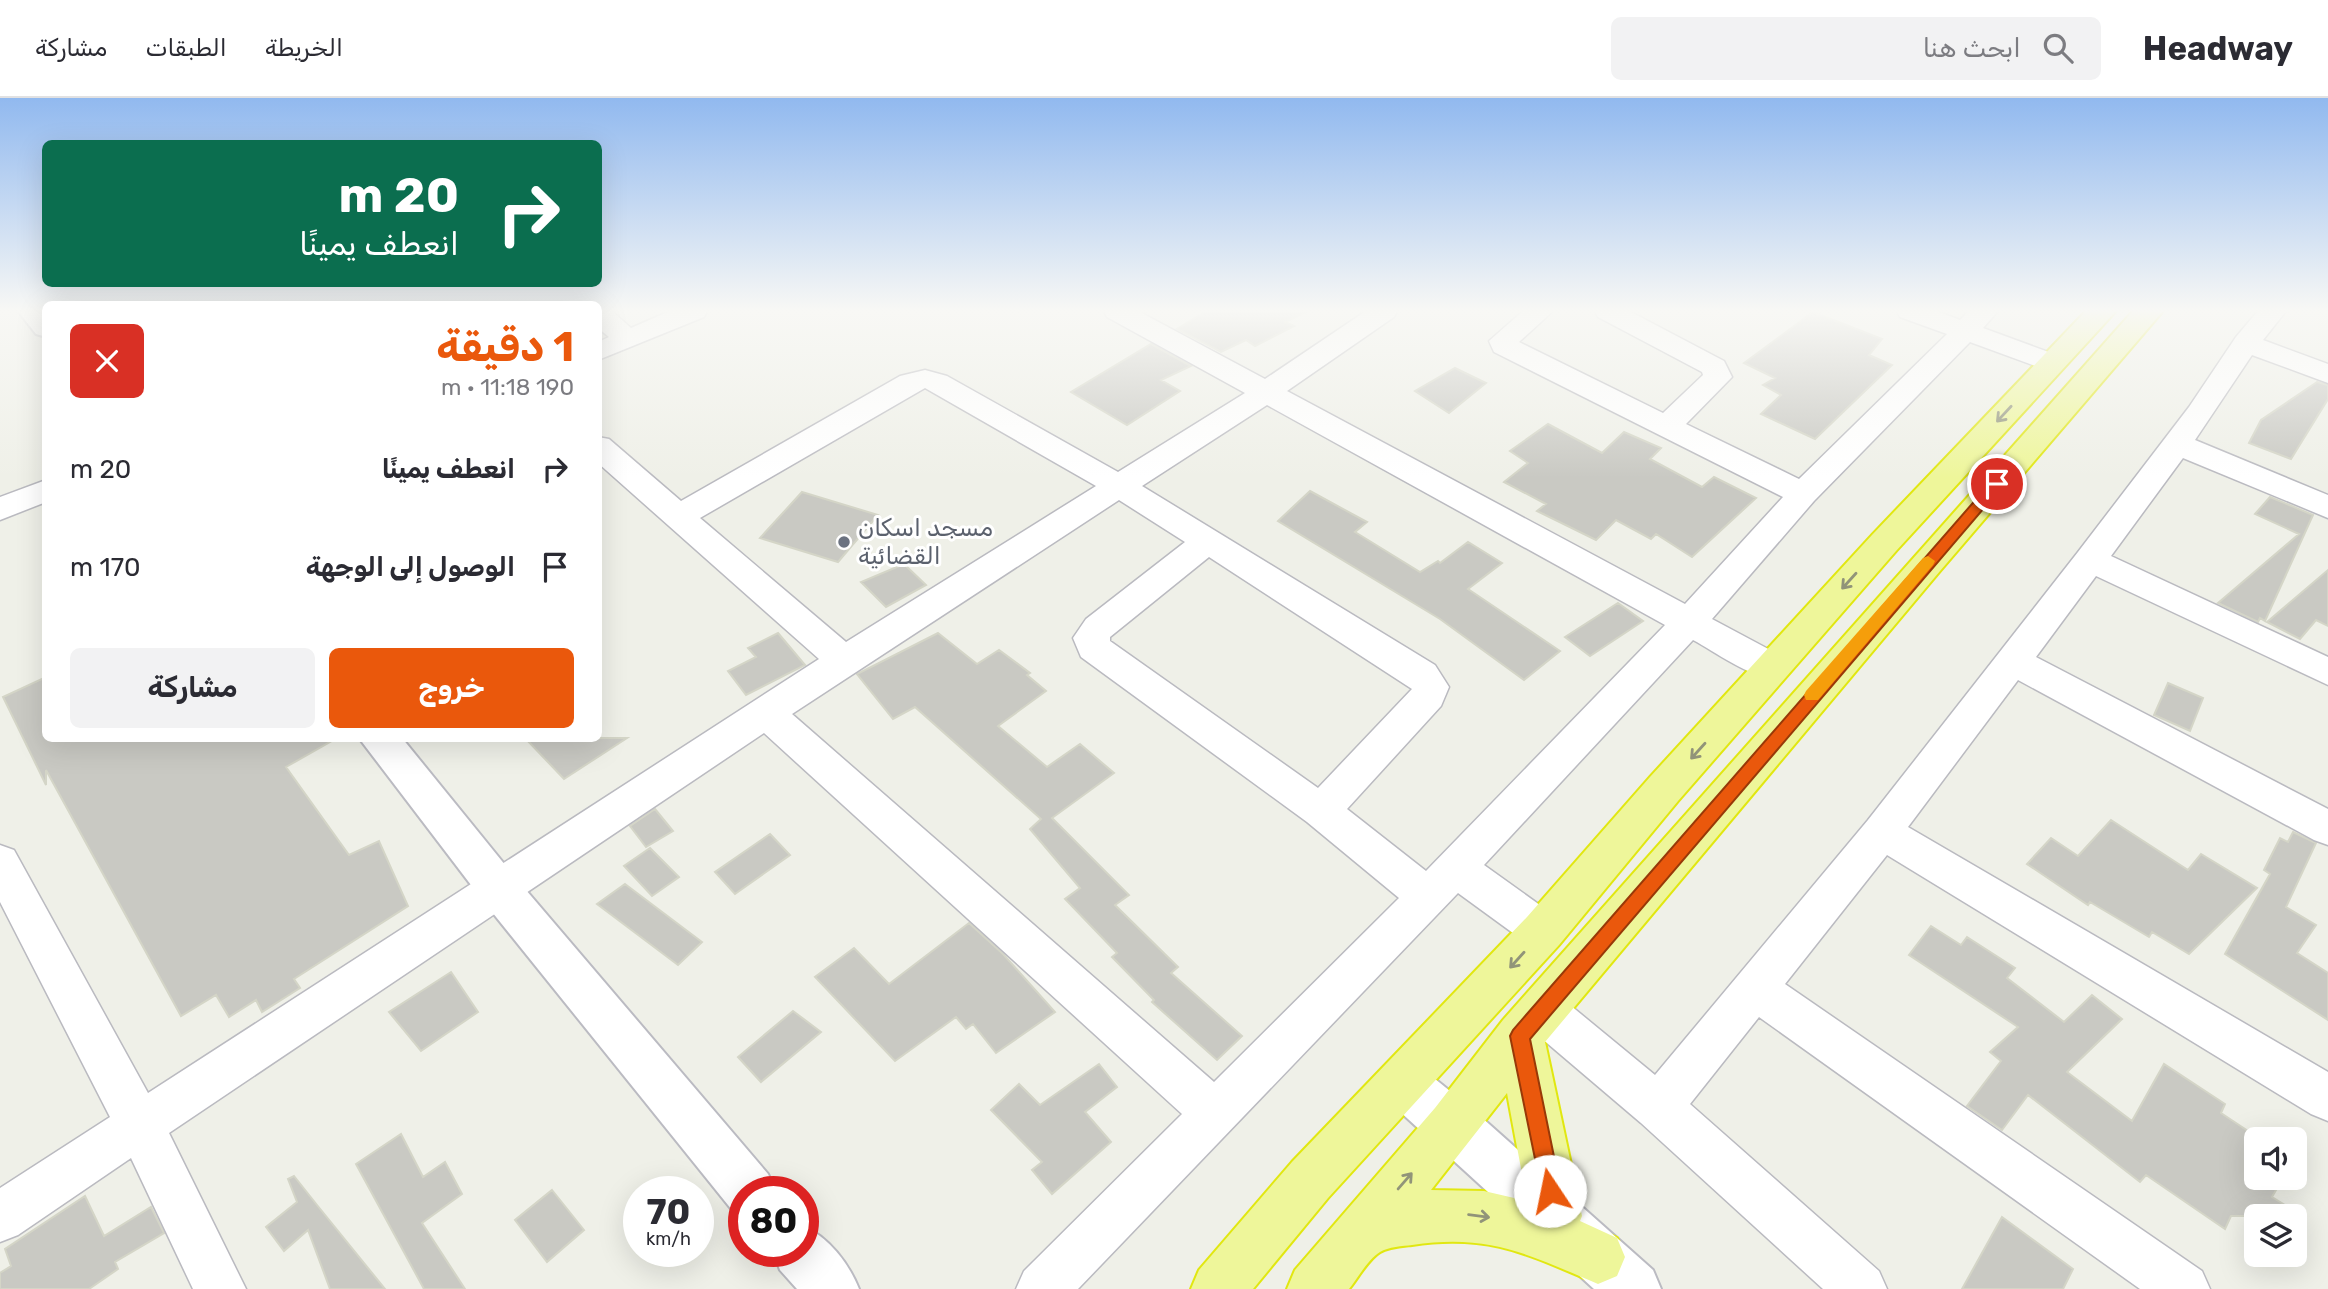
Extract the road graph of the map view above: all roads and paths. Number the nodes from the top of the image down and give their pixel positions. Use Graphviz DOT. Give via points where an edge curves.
graph roads {
  1 [pos="1218,367"];
  2 [pos="1304,367"];
  3 [pos="1546,367"];
  4 [pos="1713,367"];
  5 [pos="1930,367"];
  6 [pos="2049,367"];
  7 [pos="2101,367"];
  8 [pos="2230,367"];
  9 [pos="2308,367"];
  10 [pos="2328,374"];
  11 [pos="1266,393"];
  12 [pos="1666,426"];
  13 [pos="2177,444"];
  14 [pos="602,450"];
  15 [pos="1121,487"];
  16 [pos="42,492"];
  17 [pos="1803,494"];
  18 [pos="2328,507"];
  19 [pos="0,509"];
  20 [pos="678,516"];
  21 [pos="1206,542"];
  22 [pos="2090,560"];
  23 [pos="1689,622"];
  24 [pos="2013,661"];
  25 [pos="844,662"];
  26 [pos="1772,667"];
  27 [pos="2328,672"];
  28 [pos="767,712"];
  29 [pos="382,742"];
  30 [pos="1321,811"];
  31 [pos="2328,828"];
  32 [pos="1882,832"];
  33 [pos="0,862"];
  34 [pos="1442,882"];
  35 [pos="499,889"];
  36 [pos="1543,931"];
  37 [pos="1754,988"];
  38 [pos="1531,1024"];
  39 [pos="1402,1082"];
  40 [pos="2328,1098"];
  41 [pos="1658,1107"];
  42 [pos="1214,1112"];
  43 [pos="1453,1125"];
  44 [pos="141,1127"];
  45 [pos="737,1176"];
  46 [pos="1556,1216"];
  47 [pos="0,1217"];
  48 [pos="1364,1229"];
  49 [pos="813,1267"];
  50 [pos="1616,1273"];
  51 [pos="220,1289"];
  52 [pos="832,1289"];
  53 [pos="1042,1289"];
  54 [pos="1218,1289"];
  55 [pos="1314,1289"];
  56 [pos="1861,1289"];
  57 [pos="2184,1289"];
  1 -- 11 [label="street"];
  2 -- 11 [label="street"];
  3 -- 12 [label="street"];
  4 -- 12 [label="street" via="1718,377"];
  5 -- 17 [label="street"];
  6 -- 26 [label="highway, one-way"];
  7 -- 38 [label="highway"];
  8 -- 13 [label="street"];
  9 -- 10 [label="street"];
  11 -- 15 [label="street"];
  11 -- 23 [label="street"];
  12 -- 17 [label="street"];
  13 -- 18 [label="street"];
  13 -- 22 [label="street"];
  14 -- 20 [label="street"];
  15 -- 20 [label="street" via="937,382 917,379"];
  15 -- 21 [label="street"];
  15 -- 25 [label="street"];
  16 -- 19 [label="street"];
  17 -- 23 [label="street"];
  20 -- 25 [label="street"];
  21 -- 30 [label="street" via="1422,675 1431,687"];
  21 -- 30 [label="street" via="1098,628 1091,638 1094,648"];
  22 -- 24 [label="street"];
  22 -- 27 [label="street"];
  23 -- 26 [label="street"];
  23 -- 34 [label="street"];
  24 -- 31 [label="street"];
  24 -- 32 [label="street"];
  25 -- 28 [label="street"];
  26 -- 36 [label="highway, one-way"];
  28 -- 35 [label="street"];
  28 -- 42 [label="street"];
  29 -- 35 [label="street"];
  30 -- 34 [label="street"];
  32 -- 37 [label="street"];
  32 -- 40 [label="street"];
  33 -- 44 [label="street"];
  34 -- 36 [label="street"];
  34 -- 42 [label="street"];
  35 -- 44 [label="street"];
  35 -- 45 [label="street"];
  36 -- 39 [label="highway, one-way"];
  37 -- 41 [label="street"];
  37 -- 57 [label="street"];
  38 -- 41 [label="street"];
  38 -- 43 [label="highway"];
  38 -- 46 [label="highway"];
  39 -- 43 [label="street"];
  39 -- 54 [label="highway" via="1310,1180"];
  41 -- 56 [label="street"];
  42 -- 53 [label="street"];
  43 -- 46 [label="street"];
  48 -- 43 [label="highway, one-way"];
  44 -- 47 [label="street"];
  44 -- 51 [label="street"];
  46 -- 50 [label="street"];
  48 -- 50 [label="highway, one-way" via="1440,1214 1479,1215 1559,1237"];
  48 -- 55 [label="highway"];
  49 -- 52 [label="street"];
}
